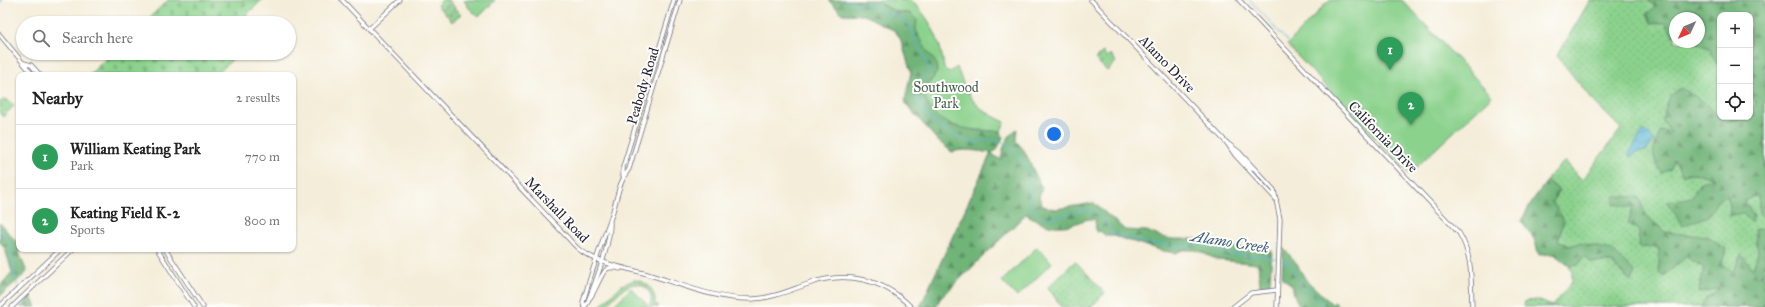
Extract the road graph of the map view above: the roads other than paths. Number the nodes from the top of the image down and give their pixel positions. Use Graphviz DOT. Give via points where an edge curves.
graph roads {
  1 [pos="342,0"];
  2 [pos="400,0"];
  3 [pos="674,0"];
  4 [pos="680,0"];
  5 [pos="1091,0"];
  6 [pos="1239,0"];
  7 [pos="370,29"];
  8 [pos="0,35"];
  9 [pos="16,54"];
  10 [pos="21,60"];
  11 [pos="24,63"];
  12 [pos="30,72"];
  13 [pos="37,72"];
  14 [pos="1227,143"];
  15 [pos="1230,150"];
  16 [pos="1258,172"];
  17 [pos="623,176"];
  18 [pos="1276,199"];
  19 [pos="610,221"];
  20 [pos="58,252"];
  21 [pos="70,252"];
  22 [pos="159,252"];
  23 [pos="167,252"];
  24 [pos="596,259"];
  25 [pos="602,261"];
  26 [pos="625,269"];
  27 [pos="1277,290"];
  28 [pos="589,299"];
  29 [pos="0,306"];
  30 [pos="14,306"];
  31 [pos="194,307"];
  32 [pos="203,307"];
  33 [pos="584,307"];
  34 [pos="911,307"];
  35 [pos="1233,307"];
  36 [pos="1278,307"];
  37 [pos="1472,307"];
  1 -- 7 [label="main road, Marshall Road"];
  2 -- 7 [label="main road"];
  3 -- 17 [label="main road, Peabody Road" via="623,167"];
  4 -- 17 [label="main road, Peabody Road" via="629,169"];
  5 -- 14 [label="main road, Alamo Drive"];
  6 -- 37 [label="main road, California Drive" via="1459,233 1470,266"];
  7 -- 24 [label="main road, Marshall Road" via="575,246"];
  8 -- 9 [label="main road"];
  10 -- 11 [label="main road"];
  11 -- 12 [label="main road"];
  11 -- 13 [label="main road" via="31,65"];
  14 -- 15 [label="main road, Alamo Drive"];
  14 -- 16 [label="main road, Alamo Drive"];
  15 -- 16 [label="main road"];
  15 -- 18 [label="main road, Alamo Drive"];
  16 -- 18 [label="main road, Alamo Drive" via="1274,190"];
  17 -- 19 [label="main road, Peabody Road"];
  18 -- 27 [label="main road, Alamo Drive" via="1280,219"];
  19 -- 24 [label="main road, Peabody Road"];
  19 -- 25 [label="main road, Peabody Road"];
  20 -- 29 [label="main road"];
  21 -- 30 [label="main road"];
  22 -- 31 [label="main road"];
  23 -- 32 [label="main road"];
  24 -- 25 [label="main road, Marshall Road"];
  24 -- 33 [label="main road, Peabody Road" via="583,302"];
  25 -- 26 [label="main road, Marshall Road"];
  25 -- 28 [label="main road, Peabody Road"];
  26 -- 28 [label="main road" via="607,268"];
  26 -- 34 [label="main road, Marshall Road" via="731,298 778,295 830,277 855,278 889,289"];
  27 -- 35 [label="main road" via="1251,293"];
  27 -- 36 [label="main road, Alamo Drive"];
  28 -- 33 [label="main road, Peabody Road"];
}
